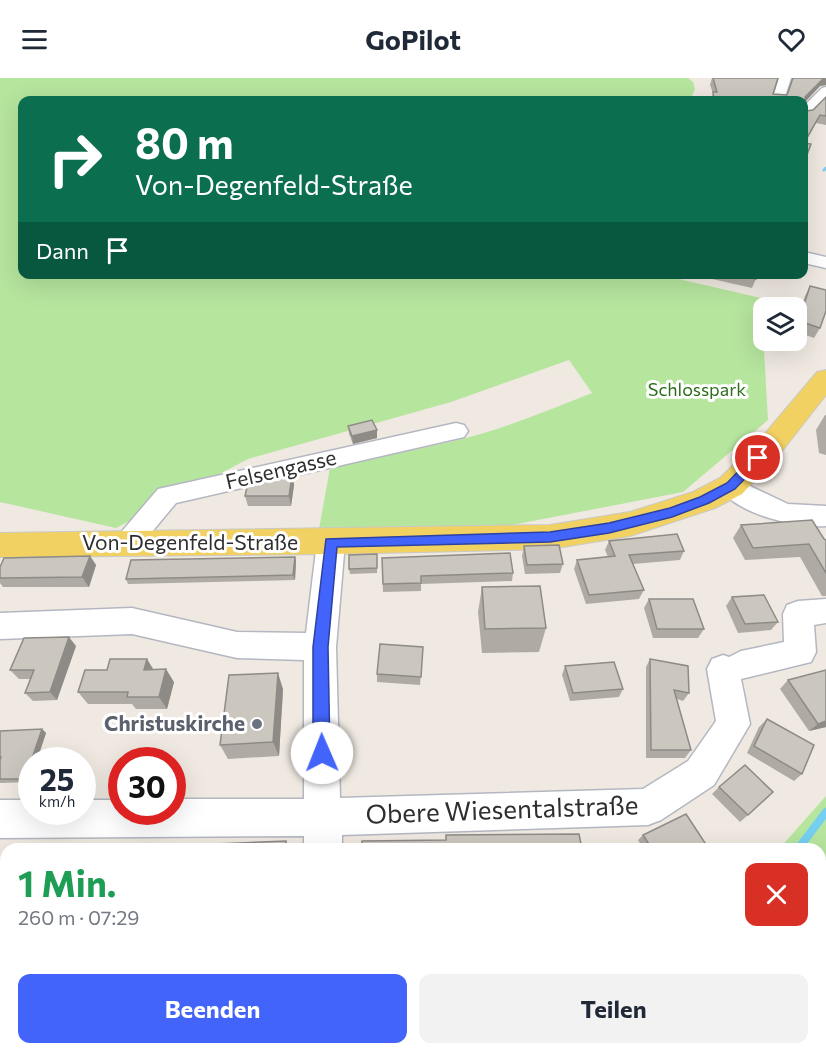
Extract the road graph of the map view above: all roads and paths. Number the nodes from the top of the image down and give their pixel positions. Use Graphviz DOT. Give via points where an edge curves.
graph roads {
  1 [pos="785,78"];
  2 [pos="826,91"];
  3 [pos="779,96"];
  4 [pos="808,109"];
  5 [pos="808,258"];
  6 [pos="826,263"];
  7 [pos="826,378"];
  8 [pos="456,431"];
  9 [pos="731,486"];
  10 [pos="819,517"];
  11 [pos="331,542"];
  12 [pos="126,543"];
  13 [pos="826,543"];
  14 [pos="0,545"];
  15 [pos="826,611"];
  16 [pos="0,626"];
  17 [pos="320,647"];
  18 [pos="0,819"];
  19 [pos="323,833"];
  1 -- 3 [label="street"];
  2 -- 4 [label="street"];
  5 -- 6 [label="street"];
  7 -- 9 [label="main road, Von-Degenfeld-Straße" via="772,444"];
  8 -- 12 [label="street, Felsengasse" via="167,496"];
  9 -- 10 [label="street" via="758,504 784,513"];
  9 -- 11 [label="main road, Von-Degenfeld-Straße" via="672,512 590,532 550,537"];
  10 -- 13 [label="street"];
  11 -- 12 [label="main road, Von-Degenfeld-Straße"];
  11 -- 17 [label="street"];
  12 -- 14 [label="main road, Von-Degenfeld-Straße"];
  15 -- 19 [label="street, Obere Wiesentalstraße" via="798,614 800,652 732,667 733,724 701,773 648,807"];
  16 -- 17 [label="street" via="132,621 237,645"];
  17 -- 19 [label="street"];
  18 -- 19 [label="street, Obere Wiesentalstraße"];
}
